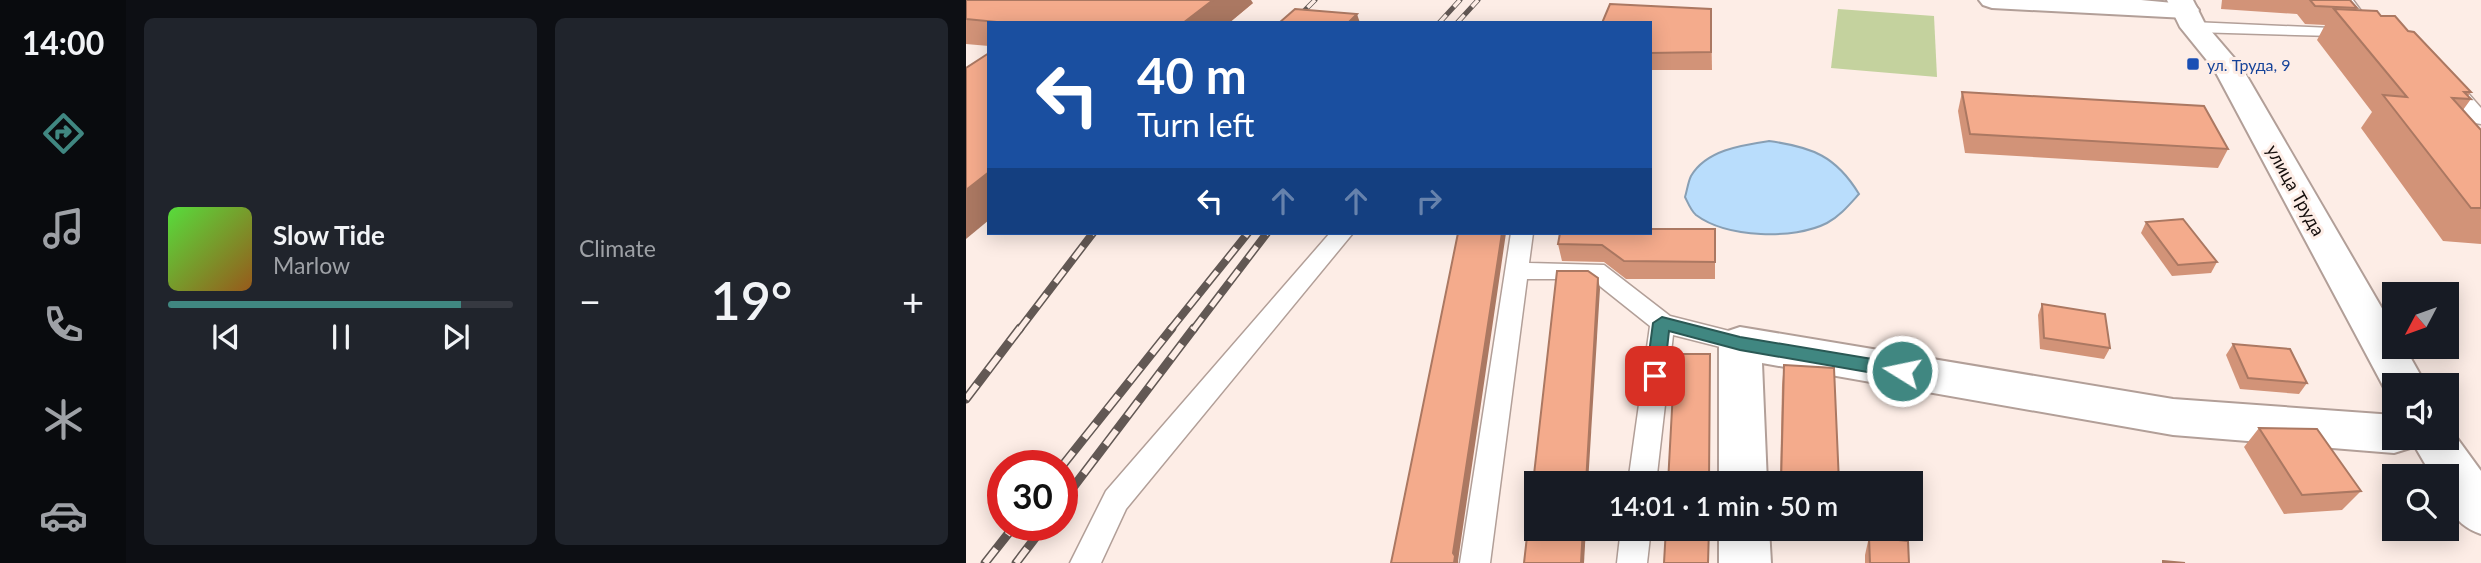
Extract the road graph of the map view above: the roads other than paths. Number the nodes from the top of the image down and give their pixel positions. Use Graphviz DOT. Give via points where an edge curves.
graph roads {
  1 [pos="1994,0"];
  2 [pos="2345,0"];
  3 [pos="2187,12"];
  4 [pos="2434,64"];
  5 [pos="2481,119"];
  6 [pos="1340,235"];
  7 [pos="1522,235"];
  8 [pos="1517,271"];
  9 [pos="1662,323"];
  10 [pos="1740,343"];
  11 [pos="2397,373"];
  12 [pos="2382,433"];
  13 [pos="2442,450"];
  14 [pos="1644,471"];
  15 [pos="1743,471"];
  16 [pos="2481,512"];
  17 [pos="1635,541"];
  18 [pos="1744,541"];
  19 [pos="1084,563"];
  20 [pos="1475,563"];
  21 [pos="1632,563"];
  22 [pos="1745,563"];
  1 -- 3 [label="street"];
  2 -- 3 [label="lane" via="2370,36"];
  3 -- 11 [label="street, улица Труда" via="2227,66"];
  4 -- 5 [label="lane"];
  6 -- 19 [label="lane" via="1116,500"];
  7 -- 8 [label="lane"];
  8 -- 9 [label="lane" via="1596,271"];
  8 -- 20 [label="lane"];
  9 -- 10 [label="lane"];
  9 -- 14 [label="lane"];
  10 -- 12 [label="street" via="2173,417"];
  10 -- 15 [label="street"];
  13 -- 16 [label="street"];
  17 -- 21 [label="lane"];
  18 -- 22 [label="street"];
}
